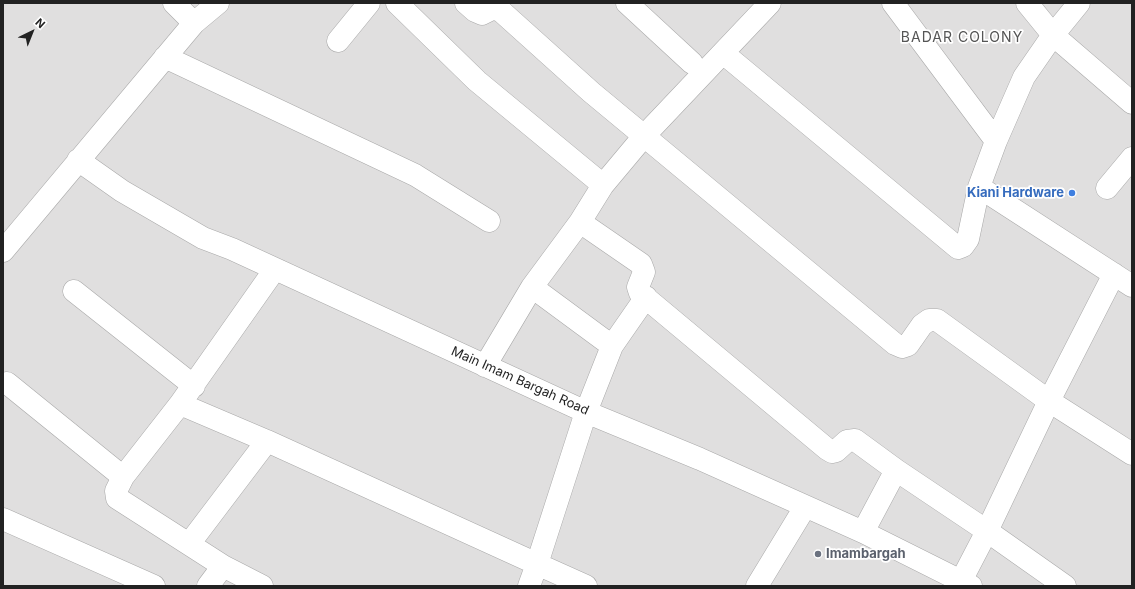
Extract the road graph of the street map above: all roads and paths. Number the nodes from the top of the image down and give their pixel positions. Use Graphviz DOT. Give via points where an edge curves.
graph roads {
  1 [pos="174,3"];
  2 [pos="218,3"];
  3 [pos="369,3"];
  4 [pos="397,3"];
  5 [pos="466,3"];
  6 [pos="627,3"];
  7 [pos="893,3"];
  8 [pos="1027,3"];
  9 [pos="1079,3"];
  10 [pos="763,5"];
  11 [pos="194,23"];
  12 [pos="1053,35"];
  13 [pos="338,41"];
  14 [pos="723,53"];
  15 [pos="166,57"];
  16 [pos="692,63"];
  17 [pos="1132,103"];
  18 [pos="644,136"];
  19 [pos="996,140"];
  20 [pos="1132,158"];
  21 [pos="78,160"];
  22 [pos="603,185"];
  23 [pos="979,187"];
  24 [pos="1108,188"];
  25 [pos="489,221"];
  26 [pos="580,222"];
  27 [pos="3,251"];
  28 [pos="275,269"];
  29 [pos="1114,274"];
  30 [pos="1132,286"];
  31 [pos="532,287"];
  32 [pos="74,291"];
  33 [pos="646,296"];
  34 [pos="612,346"];
  35 [pos="485,366"];
  36 [pos="7,383"];
  37 [pos="194,386"];
  38 [pos="1048,401"];
  39 [pos="180,404"];
  40 [pos="586,412"];
  41 [pos="267,441"];
  42 [pos="1132,454"];
  43 [pos="896,470"];
  44 [pos="124,477"];
  45 [pos="805,507"];
  46 [pos="3,519"];
  47 [pos="987,531"];
  48 [pos="863,532"];
  49 [pos="189,544"];
  50 [pos="537,564"];
  51 [pos="223,566"];
  52 [pos="966,584"];
  53 [pos="154,586"];
  54 [pos="208,586"];
  55 [pos="262,586"];
  56 [pos="529,586"];
  57 [pos="586,586"];
  58 [pos="756,586"];
  59 [pos="1065,586"];
  1 -- 11 [label="street"];
  2 -- 11 [label="street"];
  3 -- 13 [label="street"];
  4 -- 22 [label="street" via="477,81"];
  5 -- 18 [label="street" via="482,14 492,9 502,12"];
  6 -- 16 [label="street"];
  7 -- 19 [label="street"];
  8 -- 12 [label="street"];
  9 -- 12 [label="street"];
  10 -- 14 [label="street"];
  11 -- 15 [label="street"];
  12 -- 17 [label="street"];
  12 -- 19 [label="street" via="1024,77"];
  14 -- 18 [label="street"];
  14 -- 23 [label="street" via="958,248 963,246 968,238"];
  15 -- 21 [label="street"];
  15 -- 25 [label="street" via="415,175"];
  18 -- 22 [label="street"];
  18 -- 38 [label="street" via="895,344 902,347 908,345 922,325 929,320 937,320"];
  19 -- 23 [label="street"];
  20 -- 24 [label="street"];
  21 -- 27 [label="street"];
  21 -- 28 [label="street, Main Imam Bargah Road" via="169,220 203,238"];
  22 -- 26 [label="street"];
  23 -- 29 [label="street"];
  26 -- 31 [label="street"];
  26 -- 33 [label="street" via="641,264 644,272 638,290"];
  28 -- 35 [label="street, Main Imam Bargah Road"];
  28 -- 37 [label="street"];
  29 -- 30 [label="street"];
  29 -- 38 [label="street"];
  31 -- 34 [label="street"];
  31 -- 35 [label="street"];
  32 -- 37 [label="street"];
  33 -- 34 [label="street"];
  33 -- 43 [label="street" via="827,449 836,451 847,441 855,440"];
  34 -- 40 [label="street"];
  35 -- 40 [label="street, Main Imam Bargah Road"];
  36 -- 44 [label="street"];
  37 -- 39 [label="street"];
  38 -- 42 [label="street"];
  38 -- 47 [label="street"];
  39 -- 41 [label="street"];
  39 -- 44 [label="street"];
  40 -- 45 [label="street, Main Imam Bargah Road" via="700,459"];
  40 -- 50 [label="street"];
  41 -- 49 [label="street"];
  41 -- 50 [label="street"];
  43 -- 47 [label="street"];
  43 -- 48 [label="street"];
  44 -- 49 [label="street" via="116,491 117,498"];
  45 -- 48 [label="street, Main Imam Bargah Road"];
  45 -- 58 [label="street"];
  46 -- 53 [label="street"];
  47 -- 52 [label="street"];
  47 -- 59 [label="street"];
  48 -- 52 [label="street, Main Imam Bargah Road"];
  49 -- 51 [label="street"];
  50 -- 56 [label="street"];
  50 -- 57 [label="street"];
  51 -- 54 [label="street"];
  51 -- 55 [label="street"];
}
